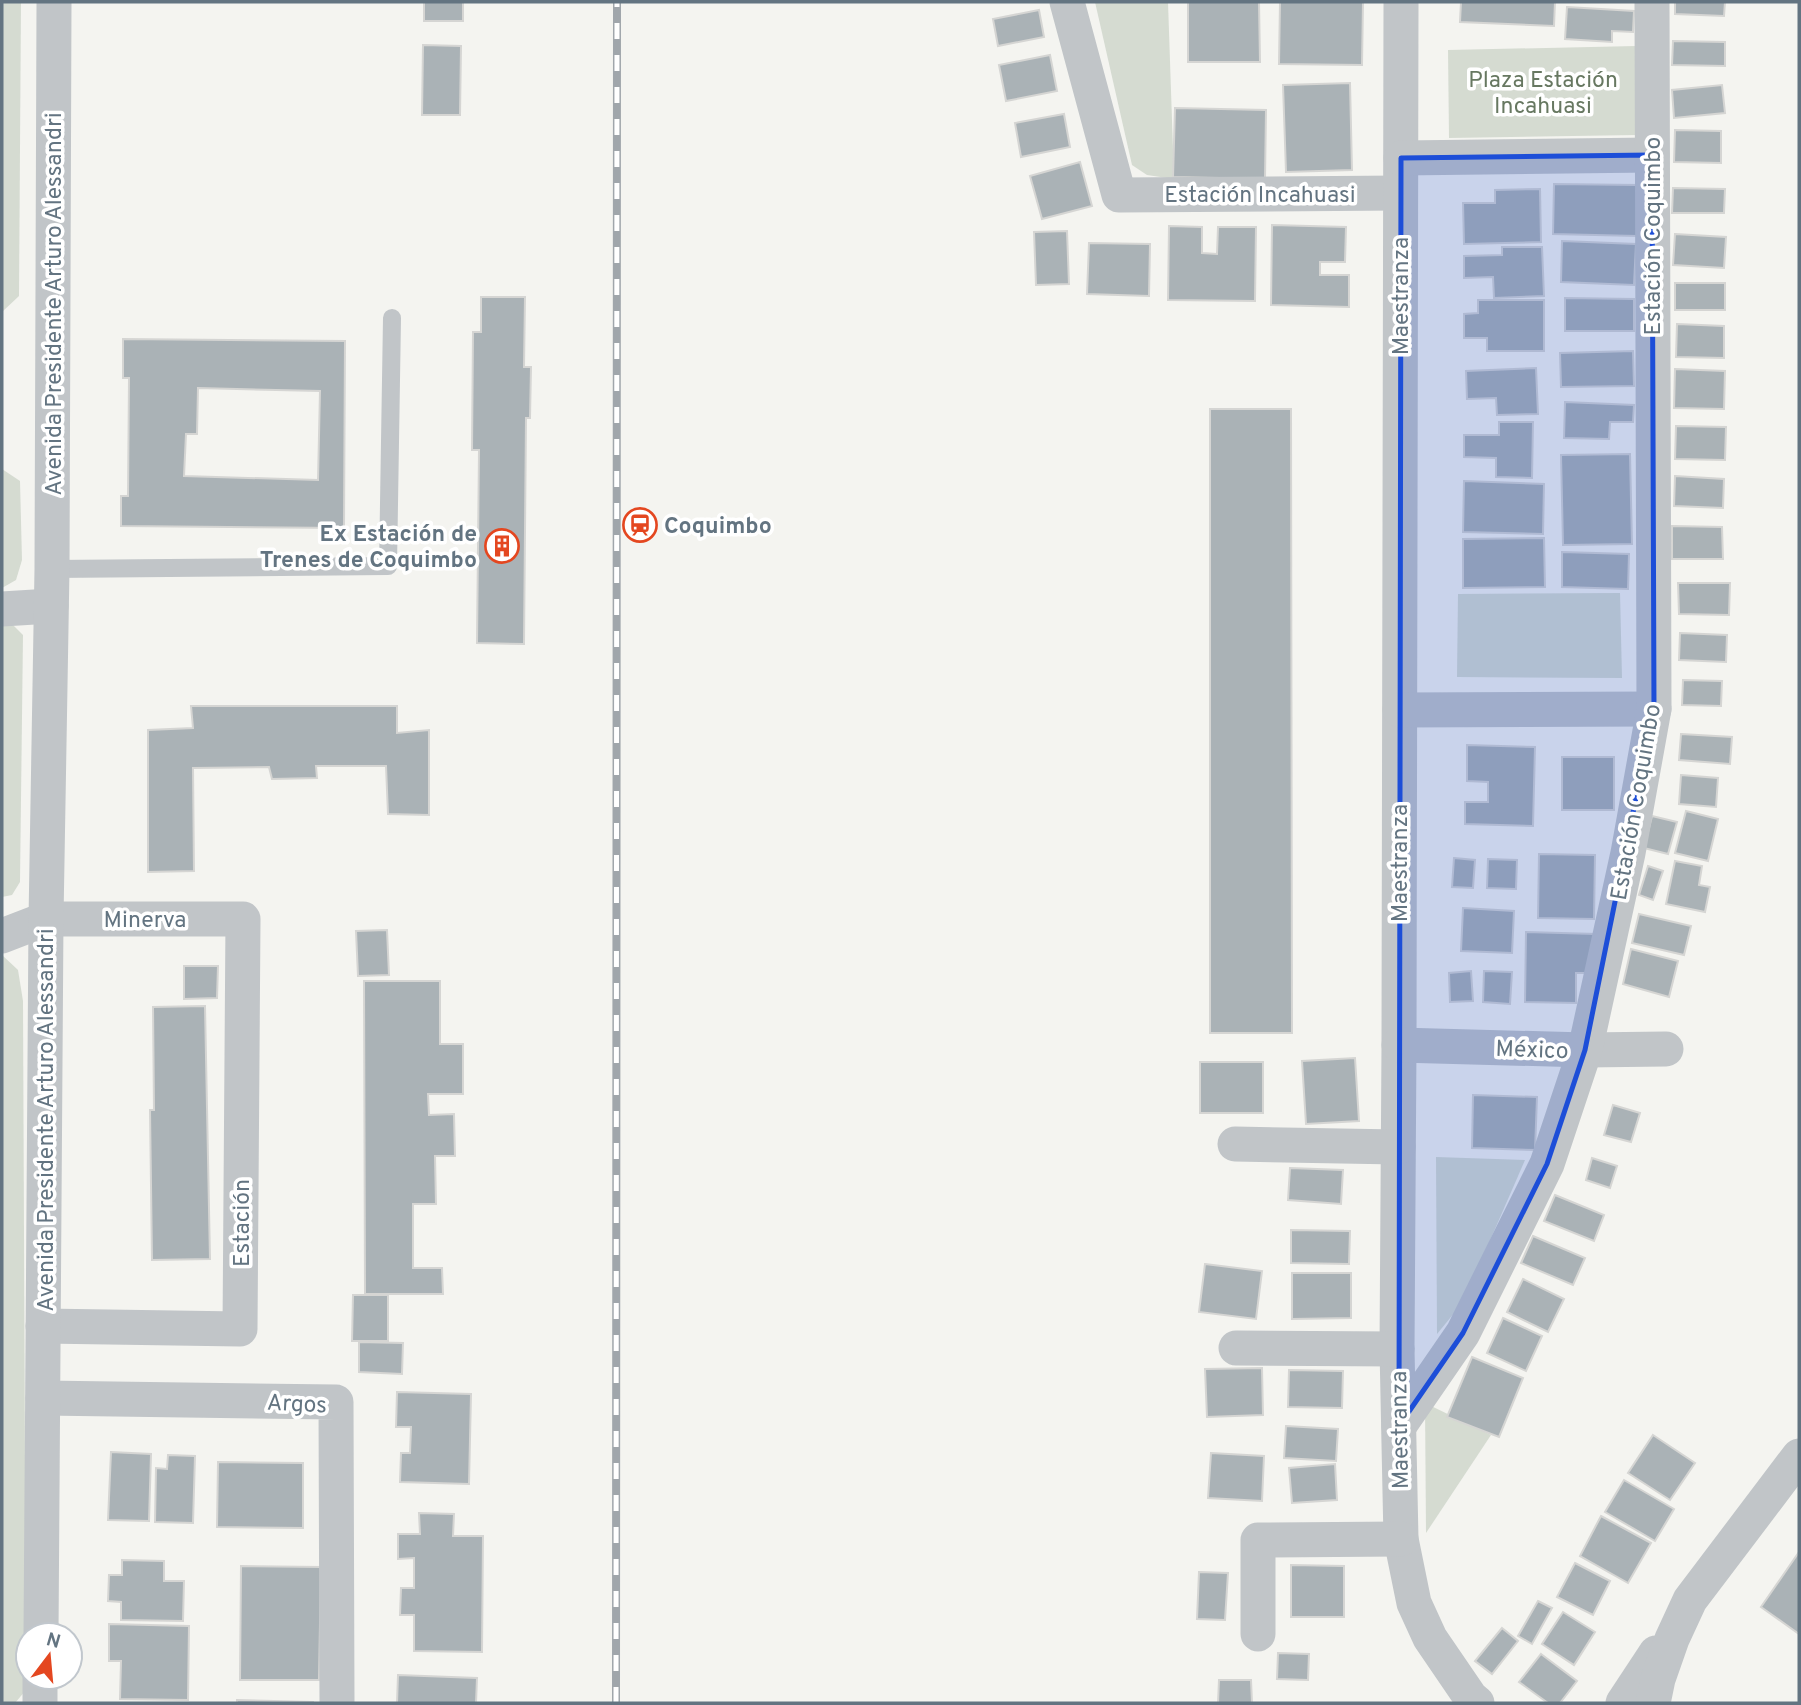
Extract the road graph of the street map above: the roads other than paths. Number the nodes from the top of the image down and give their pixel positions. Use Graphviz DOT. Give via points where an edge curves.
graph roads {
  1 [pos="54,2"];
  2 [pos="1067,2"];
  3 [pos="1401,2"];
  4 [pos="1652,2"];
  5 [pos="1652,155"];
  6 [pos="1401,158"];
  7 [pos="1400,193"];
  8 [pos="392,318"];
  9 [pos="52,569"];
  10 [pos="51,606"];
  11 [pos="2,609"];
  12 [pos="1654,709"];
  13 [pos="1400,710"];
  14 [pos="46,919"];
  15 [pos="243,919"];
  16 [pos="2,936"];
  17 [pos="1399,1045"];
  18 [pos="1666,1049"];
  19 [pos="1585,1050"];
  20 [pos="1235,1144"];
  21 [pos="1398,1147"];
  22 [pos="43,1325"];
  23 [pos="1236,1348"];
  24 [pos="1397,1349"];
  25 [pos="43,1398"];
  26 [pos="1399,1426"];
  27 [pos="1799,1456"];
  28 [pos="1401,1539"];
  29 [pos="1690,1600"];
  30 [pos="41,1621"];
  31 [pos="1258,1634"];
  32 [pos="337,1703"];
  33 [pos="1477,1703"];
  34 [pos="1623,1703"];
  35 [pos="1653,1703"];
  1 -- 9 [label="street, Avenida Presidente Arturo Alessandri"];
  2 -- 7 [label="street, Estación Incahuasi" via="1119,195"];
  3 -- 6 [label="street, Maestranza"];
  4 -- 5 [label="street, Estación Coquimbo"];
  5 -- 6 [label="street"];
  5 -- 12 [label="street, Estación Coquimbo"];
  6 -- 7 [label="street, Maestranza"];
  7 -- 13 [label="street, Maestranza"];
  8 -- 9 [label="lane" via="388,566"];
  9 -- 10 [label="street, Avenida Presidente Arturo Alessandri"];
  10 -- 11 [label="street"];
  10 -- 14 [label="street, Avenida Presidente Arturo Alessandri"];
  12 -- 13 [label="street"];
  12 -- 19 [label="street, Estación Coquimbo"];
  13 -- 17 [label="street, Maestranza"];
  14 -- 15 [label="street, Minerva"];
  14 -- 16 [label="street"];
  14 -- 22 [label="street, Avenida Presidente Arturo Alessandri"];
  15 -- 22 [label="street, Estación" via="240,1329"];
  17 -- 19 [label="street, México"];
  17 -- 21 [label="street, Maestranza"];
  18 -- 19 [label="street, México"];
  19 -- 26 [label="street, Estación Coquimbo" via="1547,1164 1462,1333"];
  20 -- 21 [label="street"];
  21 -- 24 [label="street, Maestranza"];
  22 -- 25 [label="street, Avenida Presidente Arturo Alessandri"];
  23 -- 24 [label="street"];
  24 -- 26 [label="street, Maestranza"];
  25 -- 30 [label="street, Avenida Presidente Arturo Alessandri"];
  25 -- 32 [label="street, Argos" via="337,1402"];
  26 -- 28 [label="street, Maestranza"];
  27 -- 29 [label="street"];
  28 -- 31 [label="street" via="1258,1540"];
  28 -- 33 [label="street, Maestranza" via="1414,1603 1430,1638"];
  29 -- 34 [label="street"];
  29 -- 35 [label="street" via="1672,1639"];
}
